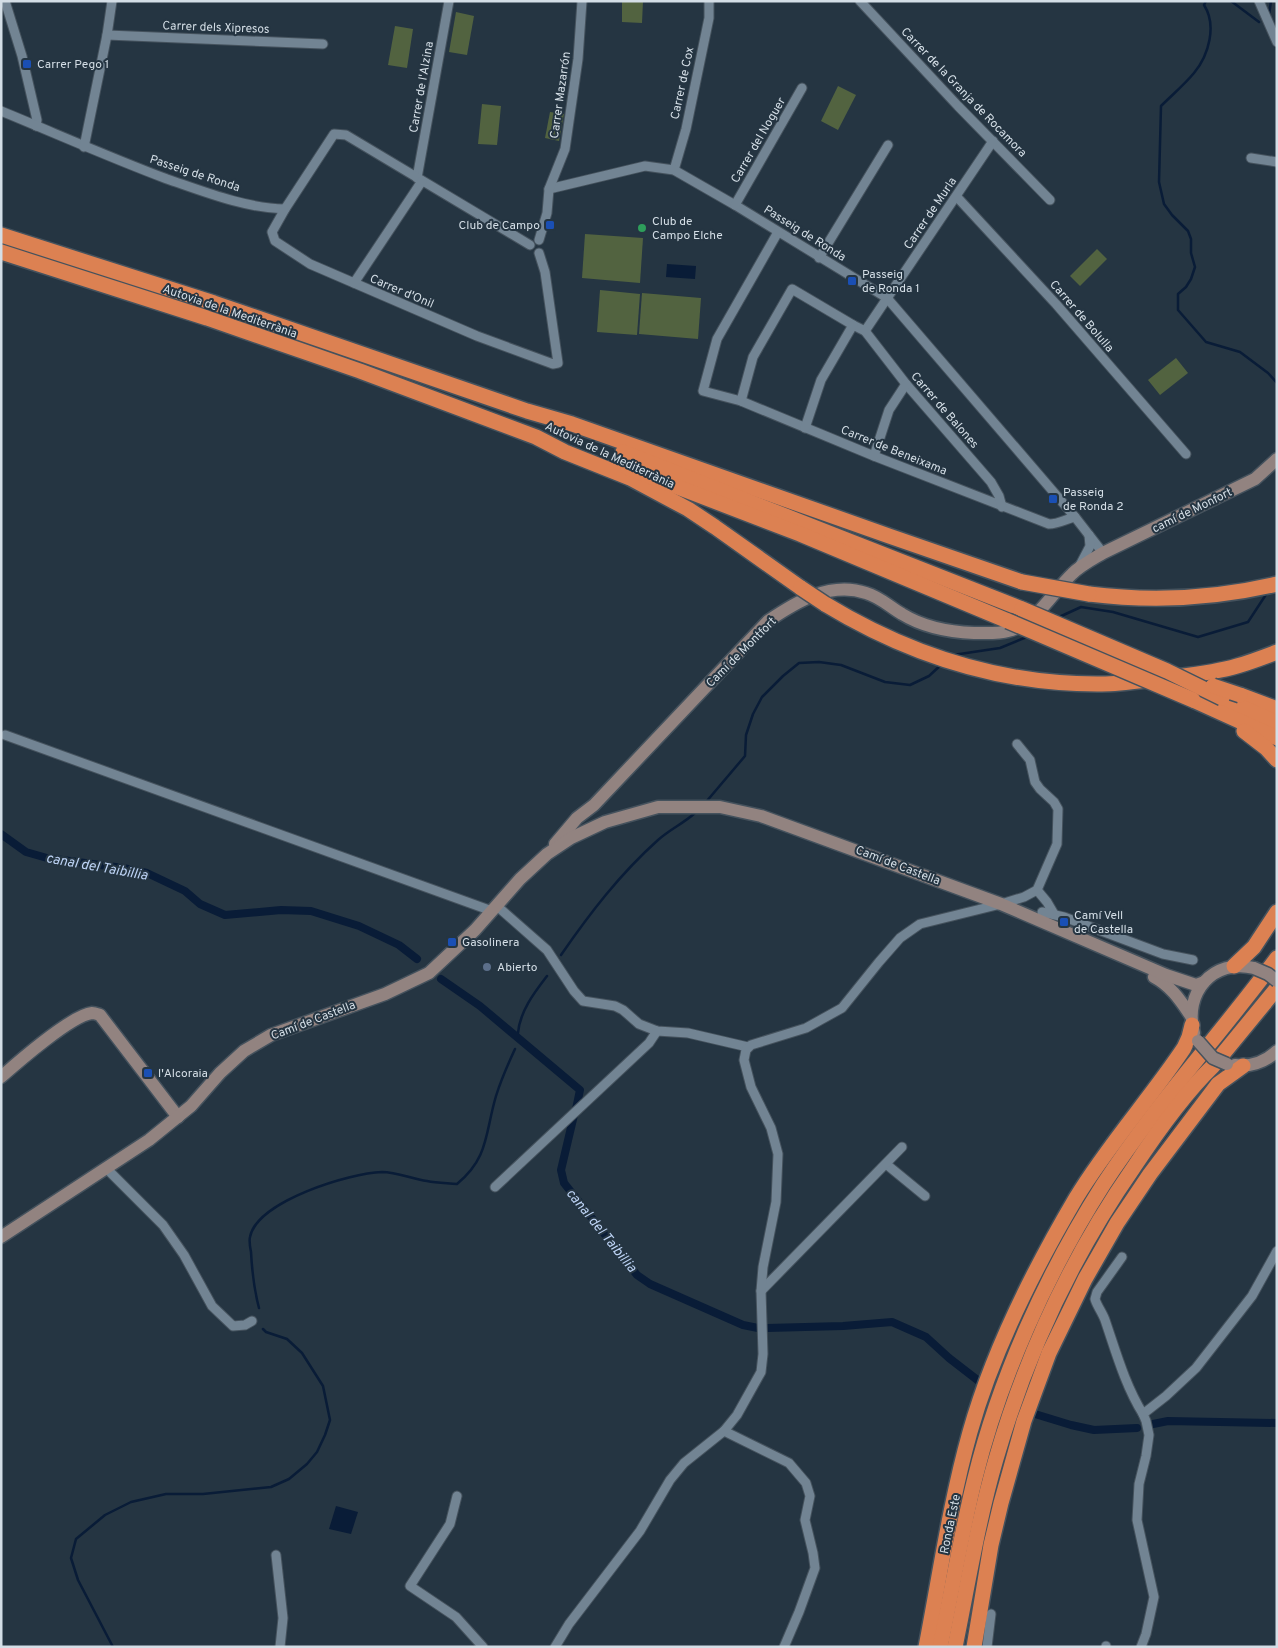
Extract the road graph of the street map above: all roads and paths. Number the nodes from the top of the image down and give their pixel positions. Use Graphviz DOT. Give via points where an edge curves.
graph roads {
  1 [pos="5,1"];
  2 [pos="112,1"];
  3 [pos="449,1"];
  4 [pos="582,1"];
  5 [pos="709,1"];
  6 [pos="860,1"];
  7 [pos="1259,1"];
  8 [pos="107,35"];
  9 [pos="1277,42"];
  10 [pos="323,44"];
  11 [pos="802,88"];
  12 [pos="1,111"];
  13 [pos="36,126"];
  14 [pos="993,141"];
  15 [pos="888,145"];
  16 [pos="84,146"];
  17 [pos="1251,158"];
  18 [pos="1277,162"];
  19 [pos="674,170"];
  20 [pos="420,180"];
  21 [pos="549,189"];
  22 [pos="957,197"];
  23 [pos="1050,200"];
  24 [pos="735,204"];
  25 [pos="285,208"];
  26 [pos="778,232"];
  27 [pos="1,235"];
  28 [pos="540,240"];
  29 [pos="530,245"];
  30 [pos="1,252"];
  31 [pos="539,253"];
  32 [pos="819,258"];
  33 [pos="354,283"];
  34 [pos="887,298"];
  35 [pos="852,326"];
  36 [pos="865,331"];
  37 [pos="906,384"];
  38 [pos="741,401"];
  39 [pos="527,411"];
  40 [pos="805,428"];
  41 [pos="536,437"];
  42 [pos="1186,454"];
  43 [pos="874,456"];
  44 [pos="1274,464"];
  45 [pos="1002,507"];
  46 [pos="1075,517"];
  47 [pos="1090,535"];
  48 [pos="1103,553"];
  49 [pos="1073,573"];
  50 [pos="1277,584"];
  51 [pos="1277,652"];
  52 [pos="1167,671"];
  53 [pos="1222,706"];
  54 [pos="1277,710"];
  55 [pos="1277,723"];
  56 [pos="5,735"];
  57 [pos="1277,738"];
  58 [pos="1017,744"];
  59 [pos="1277,760"];
  60 [pos="594,805"];
  61 [pos="667,808"];
  62 [pos="577,818"];
  63 [pos="627,821"];
  64 [pos="605,822"];
  65 [pos="586,831"];
  66 [pos="547,858"];
  67 [pos="1037,890"];
  68 [pos="498,904"];
  69 [pos="1001,904"];
  70 [pos="1042,912"];
  71 [pos="1277,912"];
  72 [pos="1054,914"];
  73 [pos="1120,956"];
  74 [pos="1277,958"];
  75 [pos="1193,960"];
  76 [pos="1234,966"];
  77 [pos="1277,980"];
  78 [pos="1204,982"];
  79 [pos="1277,988"];
  80 [pos="1191,1021"];
  81 [pos="657,1031"];
  82 [pos="748,1047"];
  83 [pos="1277,1051"];
  84 [pos="1259,1062"];
  85 [pos="1277,1064"];
  86 [pos="1243,1066"];
  87 [pos="1204,1075"];
  88 [pos="1,1077"];
  89 [pos="178,1117"];
  90 [pos="902,1147"];
  91 [pos="886,1164"];
  92 [pos="106,1168"];
  93 [pos="495,1187"];
  94 [pos="925,1196"];
  95 [pos="1,1237"];
  96 [pos="1277,1251"];
  97 [pos="1122,1257"];
  98 [pos="761,1291"];
  99 [pos="252,1321"];
  100 [pos="1010,1391"];
  101 [pos="1002,1413"];
  102 [pos="1143,1414"];
  103 [pos="724,1432"];
  104 [pos="457,1496"];
  105 [pos="276,1555"];
  106 [pos="991,1614"];
  107 [pos="280,1647"];
  108 [pos="483,1647"];
  109 [pos="555,1647"];
  110 [pos="784,1647"];
  111 [pos="926,1647"];
  112 [pos="940,1647"];
  113 [pos="956,1647"];
  114 [pos="974,1647"];
  115 [pos="987,1647"];
  116 [pos="1141,1647"];
  1 -- 13 [label="street" via="22,56"];
  2 -- 8 [label="street"];
  3 -- 20 [label="street, Carrer de l'Alzina"];
  4 -- 21 [label="street, Carrer Mazarrón" via="578,60 565,150"];
  5 -- 19 [label="street, Carrer de Cox" via="709,18"];
  6 -- 14 [label="street, Carrer de la Granja de Rocamora"];
  7 -- 9 [label="street"];
  8 -- 10 [label="street, Carrer dels Xipresos"];
  8 -- 16 [label="street"];
  11 -- 24 [label="street, Carrer del Noguer"];
  12 -- 13 [label="street, Passeig de Ronda"];
  13 -- 16 [label="street, Passeig de Ronda"];
  14 -- 22 [label="street, Carrer de Murla"];
  14 -- 23 [label="street, Carrer de la Granja de Rocamora"];
  15 -- 32 [label="street"];
  16 -- 25 [label="street, Passeig de Ronda" via="203,192 268,208"];
  17 -- 18 [label="street"];
  19 -- 21 [label="street, Passeig de Ronda" via="645,166"];
  19 -- 24 [label="street, Passeig de Ronda"];
  20 -- 25 [label="street" via="346,135 334,134"];
  20 -- 29 [label="street"];
  20 -- 33 [label="street, Carrer de l'Alzina"];
  21 -- 28 [label="street"];
  22 -- 34 [label="street, Carrer de Murla"];
  22 -- 42 [label="street, Carrer de Bolulla" via="1056,304"];
  24 -- 26 [label="street, Passeig de Ronda"];
  25 -- 33 [label="street, Carrer d'Onil" via="272,232 275,241 310,264"];
  26 -- 32 [label="street, Passeig de Ronda"];
  26 -- 38 [label="street, Carrer de Beneixama" via="716,339 703,391"];
  27 -- 39 [label="highway, Autovia de la Mediterrània" via="206,300"];
  28 -- 29 [label="street"];
  28 -- 31 [label="street" via="544,246"];
  29 -- 31 [label="street" via="532,252"];
  30 -- 41 [label="highway, Autovia de la Mediterrània" via="207,318"];
  31 -- 33 [label="street, Carrer d'Onil" via="545,272 558,363 553,364 477,336"];
  32 -- 34 [label="street, Passeig de Ronda"];
  34 -- 36 [label="street"];
  34 -- 46 [label="street, Passeig de Ronda"];
  35 -- 36 [label="street"];
  35 -- 38 [label="street" via="792,289 753,357"];
  35 -- 40 [label="street" via="821,380"];
  36 -- 37 [label="street, Carrer de Balones"];
  37 -- 43 [label="street" via="889,410"];
  37 -- 45 [label="street, Carrer de Balones" via="991,482"];
  38 -- 40 [label="street, Carrer de Beneixama"];
  39 -- 50 [label="highway, Autovia de la Mediterrània, bridge" via="1022,582 1089,594 1150,600 1227,595"];
  39 -- 52 [label="highway, bridge" via="572,432 1022,609"];
  40 -- 43 [label="street, Carrer de Beneixama"];
  41 -- 51 [label="highway, Autovia de la Mediterrània, bridge" via="630,478 675,502 859,624 952,662 1015,678 1121,684 1205,673"];
  41 -- 53 [label="highway, bridge" via="567,445 791,531 1194,700"];
  43 -- 45 [label="street, Carrer de Beneixama"];
  44 -- 48 [label="main road, camí de Monfort" via="1255,479"];
  45 -- 46 [label="street, Carrer de Beneixama" via="1049,524"];
  46 -- 47 [label="street, Passeig de Ronda"];
  47 -- 48 [label="street, Passeig de Ronda"];
  47 -- 49 [label="street" via="1090,546"];
  48 -- 49 [label="main road, Camí de Montfort"];
  49 -- 60 [label="main road, Camí de Montfort" via="1026,623 1000,633 948,631 921,624 865,592 841,589 801,600 768,621"];
  52 -- 53 [label="highway, bridge"];
  52 -- 54 [label="highway, bridge"];
  53 -- 55 [label="highway"];
  53 -- 57 [label="highway"];
  53 -- 59 [label="highway" via="1235,725"];
  56 -- 68 [label="street"];
  58 -- 67 [label="street" via="1030,760 1040,789 1058,809 1057,844"];
  60 -- 62 [label="main road, Camí de Montfort"];
  60 -- 64 [label="main road" via="595,812"];
  60 -- 65 [label="main road"];
  61 -- 63 [label="main road, Camí de Castella"];
  61 -- 64 [label="main road, Camí de Castella" via="658,807"];
  61 -- 69 [label="main road, Camí de Castella" via="720,807 762,816"];
  62 -- 65 [label="main road"];
  62 -- 66 [label="main road, Camí de Montfort"];
  63 -- 65 [label="main road"];
  63 -- 66 [label="main road, Camí de Castella"];
  64 -- 65 [label="main road, Camí de Castella"];
  65 -- 66 [label="main road, Camí de Castella"];
  66 -- 68 [label="main road, Camí de Castella" via="517,890"];
  67 -- 69 [label="street"];
  67 -- 72 [label="street"];
  68 -- 81 [label="street" via="547,950 583,1001 615,1006 639,1024"];
  68 -- 89 [label="main road, Camí de Castella" via="455,951 429,973 385,994 271,1036 244,1051"];
  69 -- 73 [label="main road, Camí de Castella"];
  69 -- 82 [label="street" via="920,924 900,938 842,1008 806,1028"];
  70 -- 72 [label="street"];
  71 -- 76 [label="highway" via="1254,947"];
  72 -- 75 [label="street" via="1138,946"];
  73 -- 78 [label="main road, Camí de Castella" via="1186,982 1196,985"];
  73 -- 80 [label="main road, Camí de Castella" via="1163,982 1176,994"];
  74 -- 100 [label="highway" via="1162,1104 1104,1184 1036,1310"];
  76 -- 77 [label="main road, bridge" via="1254,968"];
  76 -- 78 [label="main road" via="1214,973"];
  77 -- 87 [label="highway"];
  78 -- 80 [label="main road" via="1194,998"];
  79 -- 87 [label="highway"];
  80 -- 86 [label="main road, Camí de Castella, bridge" via="1198,1041 1213,1058"];
  80 -- 111 [label="highway" via="1184,1048 1114,1141 1077,1197 1014,1315 988,1380 956,1485"];
  81 -- 82 [label="street" via="688,1033"];
  81 -- 93 [label="street" via="642,1050"];
  82 -- 98 [label="street" via="744,1060 778,1154 776,1202"];
  83 -- 84 [label="main road"];
  84 -- 85 [label="main road"];
  84 -- 86 [label="main road"];
  86 -- 114 [label="highway" via="1218,1084 1116,1223 1053,1345 1030,1403 1001,1502"];
  87 -- 100 [label="highway" via="1145,1151 1089,1237 1032,1354"];
  88 -- 89 [label="main road" via="54,1034 74,1020 92,1013 100,1015"];
  89 -- 92 [label="main road, Camí de Castella"];
  90 -- 91 [label="street"];
  91 -- 94 [label="street"];
  91 -- 98 [label="street"];
  92 -- 95 [label="main road, Camí de Castella"];
  92 -- 99 [label="street" via="163,1225 212,1306 233,1326"];
  96 -- 102 [label="street" via="1252,1296 1196,1368"];
  97 -- 102 [label="street" via="1095,1299 1128,1385"];
  98 -- 103 [label="street" via="761,1372"];
  100 -- 101 [label="highway"];
  101 -- 112 [label="highway, Ronda Este" via="971,1494"];
  101 -- 113 [label="highway"];
  102 -- 116 [label="street" via="1149,1436 1138,1484 1137,1520 1154,1597"];
  103 -- 109 [label="street" via="684,1463 670,1480 640,1531"];
  103 -- 110 [label="street" via="789,1463 806,1483 810,1496 805,1520 815,1568"];
  104 -- 108 [label="street" via="450,1524 410,1586 456,1617"];
  105 -- 107 [label="street" via="283,1618"];
  106 -- 115 [label="street"];
}
